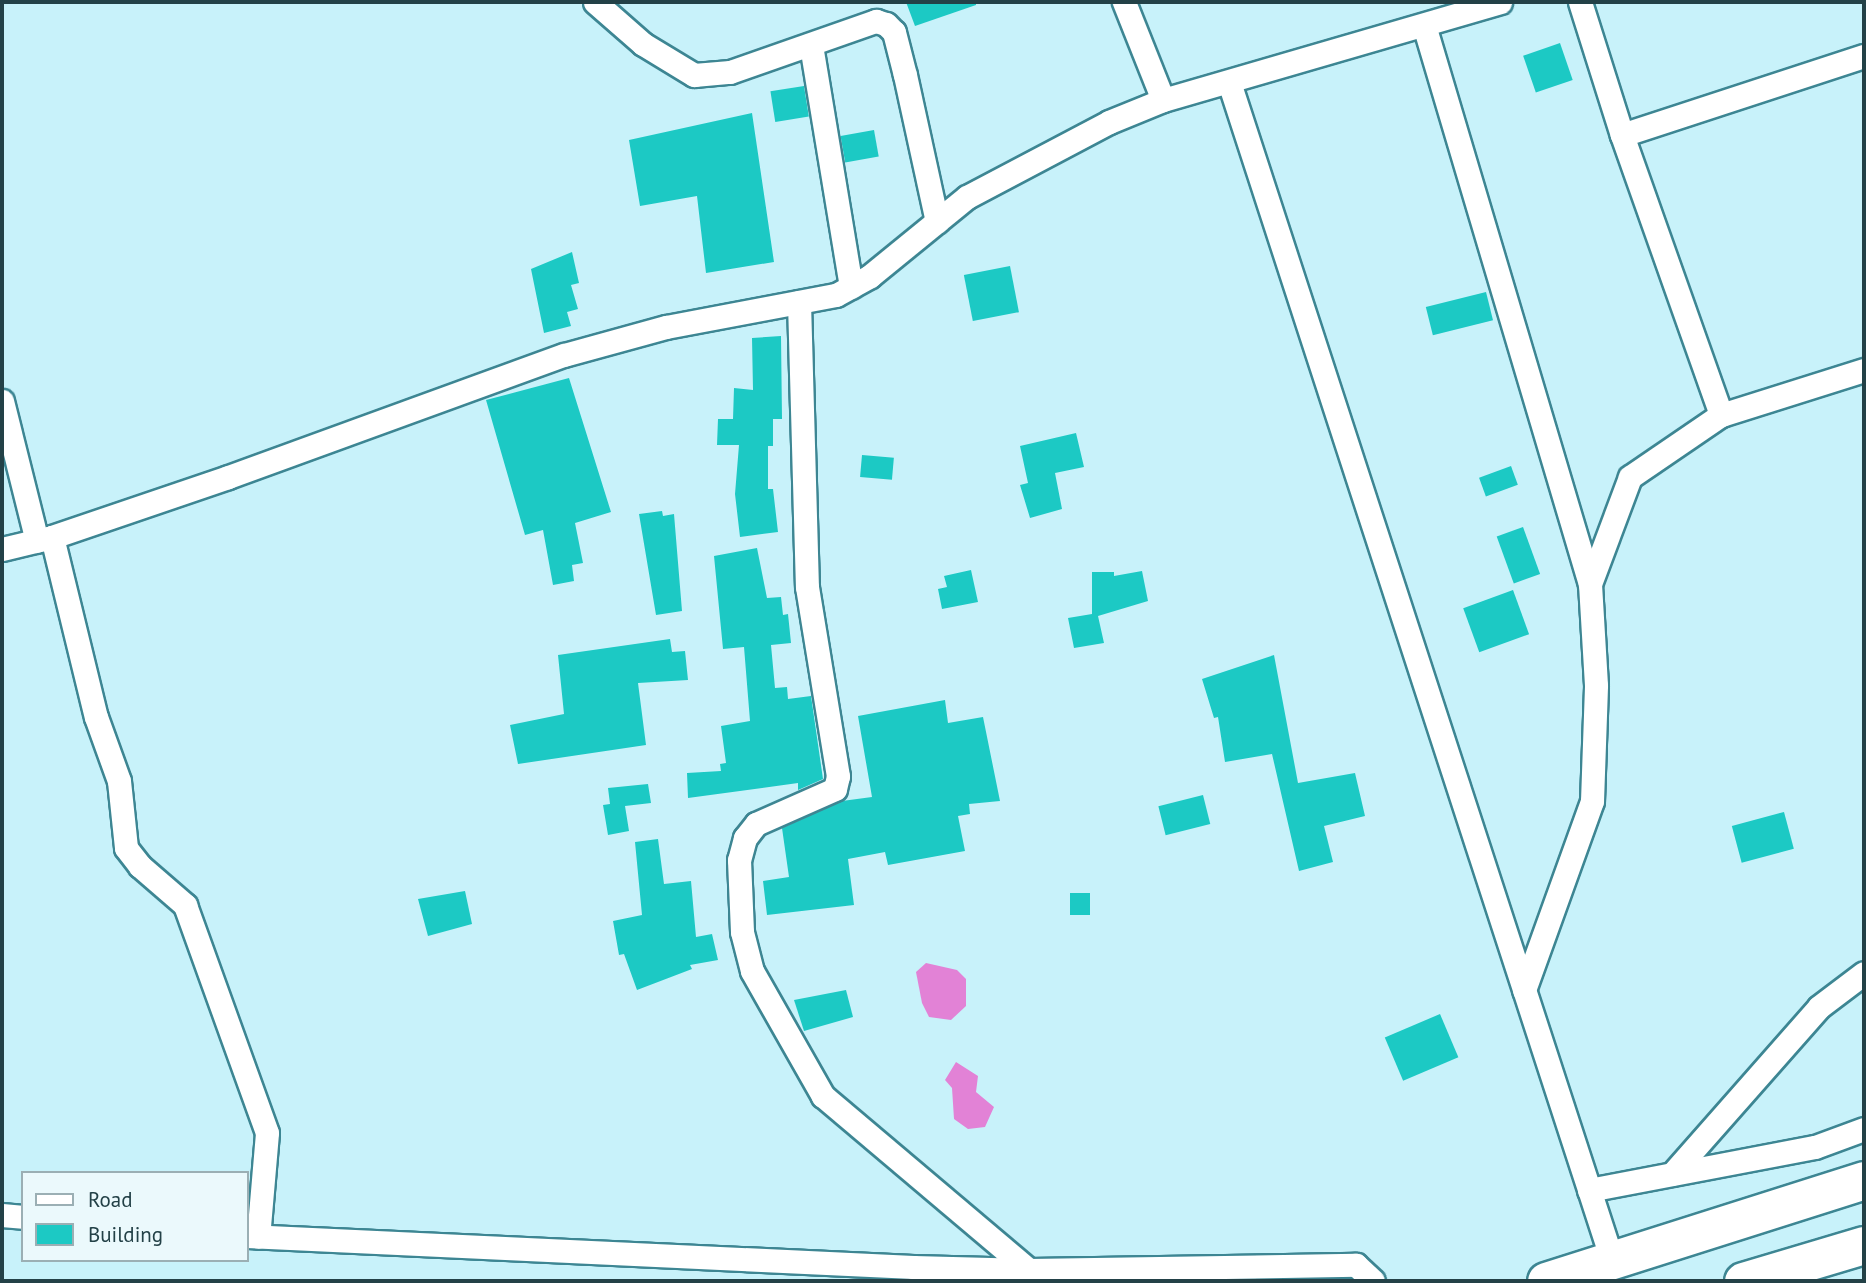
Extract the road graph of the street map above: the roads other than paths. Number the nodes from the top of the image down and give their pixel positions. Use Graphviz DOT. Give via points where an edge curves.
graph roads {
  1 [pos="594,2"];
  2 [pos="1124,2"];
  3 [pos="1500,2"];
  4 [pos="1580,2"];
  5 [pos="1424,25"];
  6 [pos="811,45"];
  7 [pos="1864,56"];
  8 [pos="1229,82"];
  9 [pos="1163,100"];
  10 [pos="1622,135"];
  11 [pos="937,222"];
  12 [pos="851,287"];
  13 [pos="799,302"];
  14 [pos="1864,370"];
  15 [pos="2,401"];
  16 [pos="1721,415"];
  17 [pos="45,539"];
  18 [pos="2,549"];
  19 [pos="1590,584"];
  20 [pos="1864,973"];
  21 [pos="1524,990"];
  22 [pos="1864,1129"];
  23 [pos="1672,1174"];
  24 [pos="1864,1180"];
  25 [pos="1588,1190"];
  26 [pos="2,1215"];
  27 [pos="21,1217"];
  28 [pos="252,1237"];
  29 [pos="1864,1245"];
  30 [pos="1612,1260"];
  31 [pos="1029,1270"];
  32 [pos="1373,1281"];
  33 [pos="1546,1281"];
  34 [pos="1743,1281"];
  1 -- 6 [label="street" via="643,44 694,75 730,72"];
  2 -- 9 [label="street"];
  3 -- 5 [label="street"];
  4 -- 10 [label="street"];
  5 -- 8 [label="street"];
  5 -- 19 [label="street"];
  6 -- 11 [label="street" via="876,21 894,32"];
  6 -- 12 [label="street"];
  7 -- 10 [label="street"];
  8 -- 9 [label="street"];
  8 -- 21 [label="street"];
  9 -- 11 [label="street" via="1109,122 967,197"];
  10 -- 16 [label="street"];
  11 -- 12 [label="street"];
  12 -- 13 [label="street"];
  13 -- 17 [label="street" via="666,327 564,355"];
  13 -- 31 [label="street" via="807,587 838,776 835,789 756,824 745,838 739,860 742,932 752,971 823,1096"];
  14 -- 16 [label="street"];
  15 -- 17 [label="street"];
  16 -- 19 [label="street" via="1630,477"];
  17 -- 18 [label="street"];
  17 -- 28 [label="street" via="96,718 119,781 126,848 185,905 268,1133"];
  19 -- 21 [label="street" via="1596,685 1592,801"];
  20 -- 23 [label="street" via="1819,1007"];
  21 -- 25 [label="street"];
  22 -- 23 [label="street" via="1815,1147"];
  23 -- 25 [label="street"];
  24 -- 30 [label="main road"];
  25 -- 30 [label="street"];
  26 -- 27 [label="street"];
  28 -- 31 [label="street"];
  29 -- 34 [label="main road"];
  30 -- 33 [label="main road"];
  31 -- 32 [label="street" via="1356,1265"];
}
